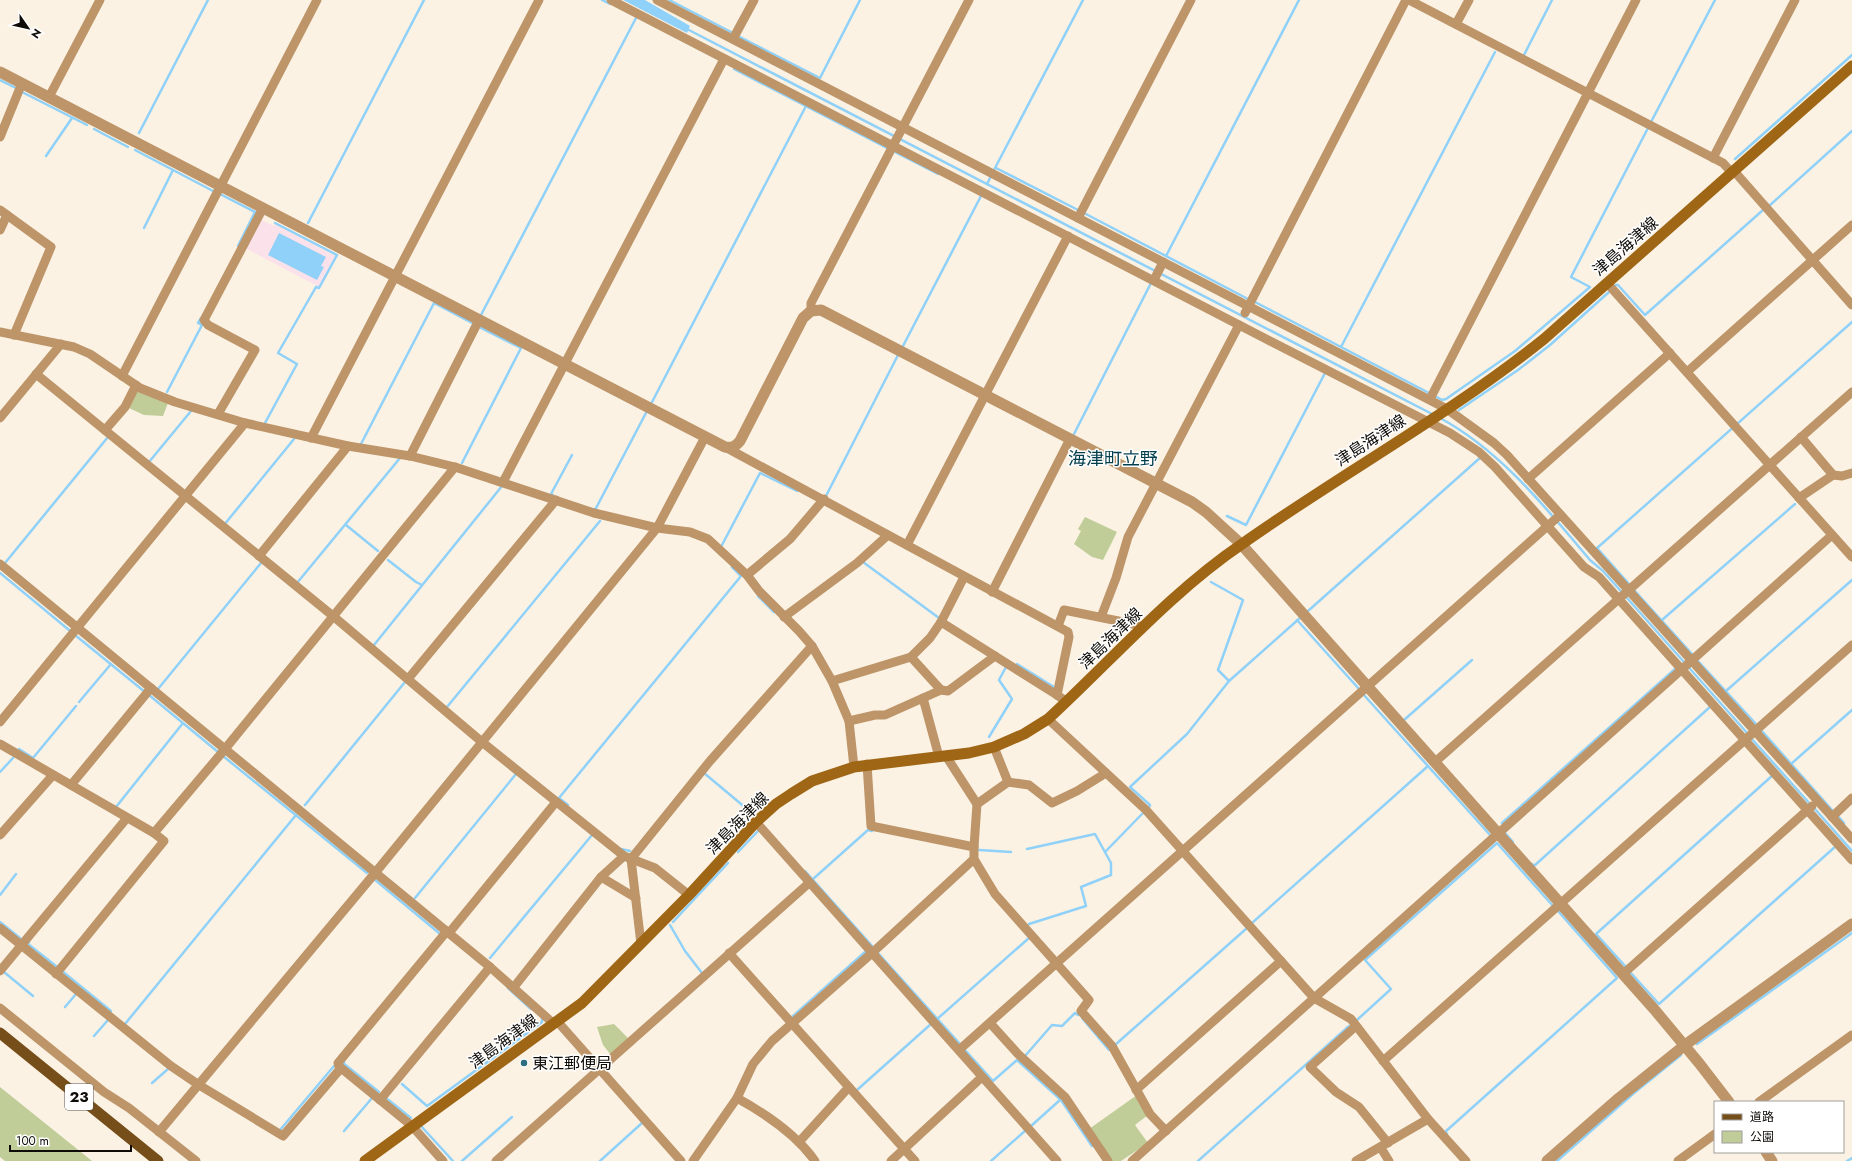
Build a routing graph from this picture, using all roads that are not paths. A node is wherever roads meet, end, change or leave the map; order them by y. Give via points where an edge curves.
1 (100, 0) edge
2 (317, 0) edge
3 (539, 0) edge
4 (611, 0) edge
5 (657, 0) edge
6 (754, 0) edge
7 (969, 0) edge
8 (1191, 0) edge
9 (1408, 0) edge
10 (1469, 0) edge
11 (1636, 0) edge
12 (1795, 0) edge
13 (1456, 24) junction
14 (733, 40) junction
15 (724, 59) junction
16 (1852, 66) edge
17 (0, 72) edge
18 (22, 83) junction
19 (1588, 93) junction
20 (49, 97) junction
21 (903, 130) junction
22 (0, 137) edge
23 (894, 145) junction
24 (1713, 158) junction
25 (1733, 172) junction
26 (220, 186) junction
27 (263, 208) junction
28 (4, 212) edge
29 (1078, 218) junction
30 (1852, 225) edge
31 (0, 230) edge
32 (1068, 236) junction
33 (1813, 260) junction
34 (1162, 265) junction
35 (396, 276) junction
36 (1155, 279) junction
37 (1607, 283) junction
38 (1852, 305) edge
39 (1247, 309) junction
40 (811, 311) junction
41 (479, 320) junction
42 (1239, 325) junction
43 (0, 332) edge
44 (14, 335) junction
45 (61, 344) junction
46 (1670, 353) junction
47 (565, 364) junction
48 (1687, 372) junction
49 (36, 374) junction
50 (122, 376) junction
51 (136, 385) junction
52 (1852, 392) edge
53 (985, 395) junction
54 (1430, 399) junction
55 (1447, 408) junction
56 (218, 414) junction
57 (0, 418) edge
58 (1430, 420) junction
59 (245, 423) junction
60 (105, 430) junction
61 (705, 437) junction
62 (1801, 437) junction
63 (311, 438) junction
64 (1070, 439) junction
65 (348, 446) junction
66 (725, 447) junction
67 (410, 456) junction
68 (1770, 465) junction
69 (455, 467) junction
70 (1852, 473) edge
71 (1833, 475) junction
72 (1528, 479) junction
73 (503, 482) junction
74 (1156, 484) junction
75 (186, 497) junction
76 (1799, 498) junction
77 (824, 499) junction
78 (556, 500) junction
79 (1559, 516) junction
80 (1548, 525) junction
81 (657, 528) junction
82 (888, 535) junction
83 (1832, 535) junction
84 (1241, 544) junction
85 (907, 545) junction
86 (259, 556) junction
87 (1852, 557) edge
88 (0, 564) edge
89 (747, 575) junction
90 (964, 577) junction
91 (992, 592) junction
92 (1623, 594) junction
93 (333, 616) junction
94 (784, 617) junction
95 (1101, 617) junction
96 (941, 622) junction
97 (1058, 626) junction
98 (77, 628) junction
99 (1142, 629) junction
100 (1852, 645) edge
101 (812, 646) junction
102 (995, 656) junction
103 (911, 657) junction
104 (1687, 665) junction
105 (408, 679) junction
106 (832, 681) junction
107 (1368, 686) junction
108 (941, 690) junction
109 (148, 692) junction
110 (1057, 695) junction
111 (924, 698) junction
112 (1067, 702) junction
113 (1048, 719) junction
114 (849, 721) junction
115 (0, 722) edge
116 (1750, 736) junction
117 (482, 742) junction
118 (0, 744) edge
119 (994, 747) junction
120 (225, 749) junction
121 (942, 757) junction
122 (1434, 762) junction
123 (867, 764) junction
124 (854, 767) junction
125 (1106, 773) junction
126 (53, 775) junction
127 (1008, 782) junction
128 (71, 785) junction
129 (1852, 798) edge
130 (556, 802) junction
131 (977, 804) junction
132 (1812, 806) junction
133 (1832, 817) junction
134 (127, 818) junction
135 (756, 822) junction
136 (154, 833) junction
137 (1498, 834) junction
138 (0, 835) edge
139 (1852, 840) edge
140 (974, 847) junction
141 (1183, 850) junction
142 (628, 857) junction
143 (974, 859) junction
144 (1852, 860) edge
145 (376, 873) junction
146 (601, 877) junction
147 (809, 883) junction
148 (689, 895) junction
149 (636, 898) junction
150 (1561, 904) junction
151 (1852, 924) edge
152 (0, 928) edge
153 (448, 932) junction
154 (641, 944) junction
155 (22, 946) junction
156 (729, 953) junction
157 (872, 953) junction
158 (1281, 961) junction
159 (1057, 962) junction
160 (490, 967) junction
161 (0, 971) edge
162 (56, 974) junction
163 (1623, 974) junction
164 (514, 987) junction
165 (1314, 998) junction
166 (0, 1008) edge
167 (555, 1023) junction
168 (990, 1023) junction
169 (793, 1024) junction
170 (1356, 1026) junction
171 (0, 1033) edge
172 (1852, 1035) edge
173 (1685, 1045) junction
174 (959, 1050) junction
175 (1383, 1061) junction
176 (599, 1069) junction
177 (340, 1070) junction
178 (982, 1077) junction
179 (200, 1086) junction
180 (849, 1088) junction
181 (1136, 1090) junction
182 (737, 1098) junction
183 (380, 1100) junction
184 (1728, 1101) edge
185 (1760, 1101) edge
186 (1428, 1119) junction
187 (412, 1126) junction
188 (1166, 1131) junction
189 (160, 1132) junction
190 (1714, 1135) edge
191 (799, 1142) junction
192 (1384, 1145) junction
193 (903, 1148) junction
194 (158, 1161) edge
195 (196, 1161) edge
196 (365, 1161) edge
197 (443, 1161) edge
198 (496, 1161) edge
199 (681, 1161) edge
200 (693, 1161) edge
201 (815, 1161) edge
202 (891, 1161) edge
203 (915, 1161) edge
204 (1057, 1161) edge
205 (1108, 1161) edge
206 (1132, 1161) edge
207 (1356, 1161) edge
208 (1389, 1161) edge
209 (1466, 1161) edge
210 (1547, 1161) edge
211 (1678, 1161) edge

1 - 20 street
2 - 26 street
3 - 35 street
4 - 15 street
5 - 14 street
6 - 14 street
7 - 21 street
8 - 29 street
9 - 13 street
9 - 39 street
10 - 13 street
11 - 19 street
12 - 24 street
13 - 19 street
14 - 21 street
15 - 23 street
15 - 47 street
16 - 25 main road, 津島海津線
17 - 18 street
18 - 20 street
18 - 22 street
19 - 24 street
19 - 54 street
20 - 26 street
21 - 23 street
21 - 29 street
23 - 32 street
23 - 40 street via 811,303
24 - 25 street via 1724,163
25 - 33 street
25 - 37 main road, 津島海津線
26 - 27 street
26 - 50 street
27 - 35 street
27 - 56 street via 204,320 208,325 255,350
28 - 31 street
28 - 44 street via 51,247
29 - 34 street
30 - 33 street
32 - 36 street
32 - 53 street
33 - 38 street
33 - 48 street
34 - 36 street
34 - 39 street
35 - 41 street
35 - 63 street
36 - 42 street
37 - 46 street
37 - 55 main road, 津島海津線 via 1522,357
39 - 54 street
40 - 53 street via 821,310
40 - 66 street via 803,318 740,441 736,446
41 - 47 street
41 - 67 street
42 - 58 street
42 - 74 street
43 - 44 street
44 - 45 street
45 - 49 street
45 - 50 street via 90,354
46 - 48 street
46 - 72 street
47 - 61 street
47 - 73 street
48 - 68 street
49 - 57 street
49 - 60 street
50 - 51 street
51 - 56 street via 175,402
51 - 60 street via 125,407
52 - 62 street
53 - 64 street
53 - 85 street
54 - 55 street
55 - 58 main road, 津島海津線
55 - 72 street via 1494,443
56 - 59 street
58 - 80 street via 1479,452
58 - 84 main road, 津島海津線
59 - 63 street
59 - 75 street
60 - 75 street
61 - 66 street
61 - 81 street
62 - 68 street
62 - 71 street
63 - 65 street
64 - 74 street
64 - 91 street
65 - 67 street
65 - 86 street
66 - 77 street
67 - 69 street
68 - 76 street
68 - 92 street
69 - 73 street
69 - 93 street
70 - 71 street
71 - 76 street
72 - 79 street
73 - 78 street
74 - 84 street via 1192,502
74 - 95 street via 1128,537
75 - 86 street
75 - 98 street
76 - 83 street
77 - 82 street
77 - 89 street via 790,539
78 - 81 street via 594,513
78 - 105 street
79 - 80 street
79 - 92 street
80 - 92 street via 1584,567
80 - 107 street
81 - 89 street via 690,532 708,539
81 - 117 street
82 - 85 street
82 - 94 street via 857,563
83 - 87 street
83 - 104 street
84 - 99 main road, 津島海津線 via 1207,570
84 - 107 street
85 - 90 street
86 - 93 street
88 - 98 street
89 - 94 street
90 - 91 street
90 - 96 street
91 - 97 street
92 - 104 street
92 - 104 street
92 - 122 street
93 - 105 street
93 - 120 street
94 - 101 street
95 - 97 street via 1064,610
95 - 99 street via 1138,625
96 - 102 street
96 - 103 street via 930,638
97 - 110 street via 1068,632 1069,637
98 - 109 street
98 - 115 street
99 - 112 main road, 津島海津線
100 - 116 street
101 - 106 street
101 - 142 street
102 - 108 street via 948,691
102 - 110 street
103 - 106 street
103 - 108 street
104 - 116 street
104 - 116 street
104 - 137 street
105 - 117 street
106 - 114 street
107 - 122 street
107 - 141 street
108 - 111 street
109 - 120 street
109 - 128 street
110 - 112 street
111 - 114 street via 885,715
111 - 121 street
112 - 113 main road, 津島海津線
113 - 119 main road, 津島海津線 via 1024,734
113 - 125 street
114 - 124 street
116 - 132 street
116 - 132 street
116 - 150 street
117 - 130 street
117 - 145 street
118 - 126 street
119 - 121 main road, 津島海津線
119 - 127 street
120 - 136 street
120 - 145 street
121 - 123 main road, 津島海津線
121 - 131 street
122 - 137 street
123 - 124 main road, 津島海津線
123 - 140 street via 871,826
124 - 135 main road, 津島海津線 via 812,781 776,804
125 - 127 street via 1052,803 1034,788
125 - 141 street via 1146,810
126 - 128 street
126 - 138 street
127 - 131 street
128 - 134 street
129 - 133 street
130 - 142 street
130 - 153 street
131 - 140 street
132 - 133 street
132 - 144 street
132 - 163 street
133 - 139 street
134 - 136 street
134 - 155 street
135 - 147 street
135 - 148 main road, 津島海津線
136 - 162 street via 164,841
137 - 150 street
137 - 165 street
140 - 143 street
141 - 158 street
141 - 159 street
142 - 146 street
142 - 148 street via 655,868
142 - 149 street
143 - 157 street
143 - 159 street via 995,894
145 - 153 street
145 - 179 street
146 - 149 street
146 - 164 street
147 - 156 street
147 - 157 street
148 - 154 main road, 津島海津線
149 - 154 street
150 - 163 street
150 - 175 street
151 - 173 street
152 - 155 street
153 - 160 street
153 - 177 street via 338,1063
154 - 167 main road, 津島海津線 via 582,1003
155 - 161 street
155 - 162 street
156 - 169 street
156 - 176 street
157 - 169 street
157 - 174 street
158 - 165 street
158 - 181 street
159 - 168 street
159 - 181 street via 1089,1000 1081,1011 1112,1046
160 - 164 street
160 - 183 street
162 - 179 street via 171,1066
163 - 173 street
164 - 167 street
165 - 170 street via 1350,1019
165 - 188 street
166 - 189 street via 104,1092
167 - 176 street
167 - 187 main road, 津島海津線
168 - 174 street
168 - 205 street via 1018,1054 1065,1097
169 - 180 street
169 - 182 street via 772,1041 753,1064
170 - 175 street
170 - 192 street via 1310,1067 1336,1092 1359,1108
171 - 194 main road, 23
172 - 185 street
173 - 184 street
173 - 210 street
174 - 178 street
175 - 186 street
176 - 198 street
176 - 199 street
177 - 179 street via 283,1136
177 - 183 street via 341,1068
178 - 193 street
178 - 204 street
179 - 189 street
180 - 191 street
180 - 193 street
181 - 188 street via 1150,1114
182 - 191 street via 757,1109
182 - 200 street
183 - 187 street
186 - 192 street
186 - 209 street
187 - 196 main road, 津島海津線
187 - 197 street
188 - 206 street
189 - 195 street
190 - 211 street
191 - 201 street
192 - 207 street
192 - 208 street
193 - 202 street
193 - 203 street

